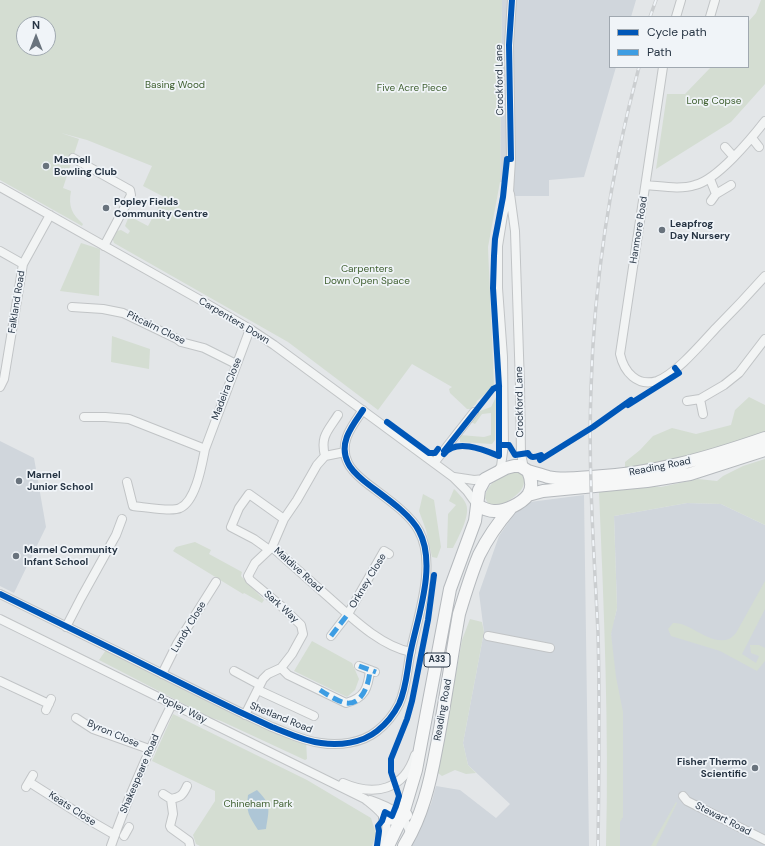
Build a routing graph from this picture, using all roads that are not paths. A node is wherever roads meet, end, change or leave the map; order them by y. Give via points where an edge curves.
1 (512, 0) edge
2 (681, 0) edge
3 (715, 0) edge
4 (676, 16) edge
5 (710, 16) edge
6 (663, 68) edge
7 (765, 121) edge
8 (752, 138) junction
9 (724, 147) dead end
10 (759, 147) dead end
11 (734, 156) junction
12 (73, 158) dead end
13 (710, 179) junction
14 (646, 185) junction
15 (731, 185) dead end
16 (0, 187) edge
17 (509, 192) junction
18 (716, 194) junction
19 (711, 201) dead end
20 (50, 215) junction
21 (104, 246) junction
22 (0, 251) edge
23 (22, 264) junction
24 (765, 276) edge
25 (71, 307) dead end
26 (250, 328) junction
27 (765, 339) edge
28 (236, 364) junction
29 (0, 387) edge
30 (700, 399) junction
31 (687, 401) dead end
32 (363, 410) junction
33 (474, 412) dead end
34 (703, 414) dead end
35 (340, 415) dead end
36 (84, 417) dead end
37 (765, 438) edge
38 (205, 449) junction
39 (765, 450) edge
40 (345, 452) junction
41 (326, 456) junction
42 (434, 463) junction
43 (526, 469) junction
44 (496, 473) junction
45 (454, 477) junction
46 (485, 479) junction
47 (127, 482) dead end
48 (528, 494) junction
49 (477, 505) junction
50 (510, 509) junction
51 (123, 517) dead end
52 (284, 519) junction
53 (270, 548) junction
54 (389, 554) dead end
55 (216, 581) dead end
56 (0, 594) edge
57 (348, 614) junction
58 (0, 619) edge
59 (66, 627) junction
60 (331, 636) dead end
61 (488, 636) dead end
62 (550, 648) dead end
63 (411, 652) junction
64 (359, 666) dead end
65 (278, 670) junction
66 (234, 671) dead end
67 (162, 674) junction
68 (0, 681) edge
69 (259, 687) junction
70 (447, 691) junction
71 (49, 704) dead end
72 (172, 704) junction
73 (245, 715) junction
74 (314, 716) dead end
75 (76, 718) dead end
76 (424, 732) junction
77 (149, 749) junction
78 (320, 776) junction
79 (29, 781) dead end
80 (187, 786) dead end
81 (163, 794) dead end
82 (683, 796) dead end
83 (171, 799) junction
84 (365, 799) junction
85 (402, 816) junction
86 (385, 818) junction
87 (116, 832) junction
88 (126, 832) dead end
89 (411, 835) junction
90 (765, 840) edge
91 (111, 846) edge
92 (190, 846) edge
93 (383, 846) edge
94 (388, 846) edge
95 (404, 846) edge

1 - 17 street, Crockford Lane via 508,45 511,155
2 - 4 street
3 - 5 street
6 - 14 street, Hanmore Road
7 - 8 street
8 - 10 street
8 - 11 street
9 - 11 street
11 - 13 street
12 - 21 street via 130,190 131,195
13 - 14 street via 694,186
13 - 18 street
14 - 24 street, Hanmore Road via 620,354 622,364 630,375 644,382 666,376 684,361
15 - 18 street
16 - 20 street, Carpenters Down
17 - 43 street, Crockford Lane via 515,232 523,386 521,454
17 - 44 street, Crockford Lane via 498,246 504,445 501,466
18 - 19 street
20 - 21 street, Carpenters Down
20 - 23 street, Falkland Road
21 - 26 street, Carpenters Down
22 - 23 street, Falkland Road
23 - 29 street, Falkland Road via 4,379
25 - 28 street, Pitcairn Close via 123,313 181,342 204,348
26 - 28 street, Madeira Close
26 - 32 street, Carpenters Down
27 - 30 street via 739,373
28 - 38 street, Madeira Close
30 - 31 street
30 - 34 street
32 - 40 street via 348,434
32 - 42 street, Carpenters Down
33 - 42 street
35 - 41 street via 324,437
36 - 38 street via 127,419
37 - 43 highway, Reading Road via 713,456 644,472 560,478 548,477
38 - 47 street, Madeira Close via 202,468 190,499 180,508 166,510 133,506
39 - 48 highway, Reading Road / A33 via 690,474 647,482
40 - 41 street
40 - 63 street, Shetland Road via 352,470 412,520 423,541 426,552 424,591
41 - 52 street, Maldive Road via 316,464
42 - 45 street, Carpenters Down
43 - 44 highway via 514,466
43 - 48 highway via 531,482
44 - 46 highway
45 - 46 street, Carpenters Down
45 - 49 street, Carpenters Down
46 - 49 highway, A33 via 479,490
48 - 50 highway, A33
49 - 50 highway via 495,512
49 - 76 highway, Reading Road / A33 via 469,540 450,589
50 - 70 highway, Reading Road / A33 via 479,555 471,576 460,614
51 - 59 street via 116,535
52 - 53 street, Maldive Road
52 - 53 street via 248,494 239,508 231,527
53 - 57 street, Maldive Road
53 - 65 street, Sark Way via 255,563 248,576 301,625 303,634 292,654
54 - 57 street, Orkney Close via 384,550
55 - 67 street, Lundy Close via 177,644
56 - 59 street, Shetland Road
57 - 60 street
57 - 63 street, Maldive Road via 376,636
58 - 72 street, Popley Way
59 - 67 street, Shetland Road
61 - 62 street
63 - 73 street, Shetland Road via 400,702 386,722 364,739 340,744 321,744 301,739
64 - 65 street via 373,671 364,694 355,701 346,703
65 - 69 street via 268,674
66 - 69 street
67 - 73 street, Shetland Road
68 - 71 street
69 - 73 street
69 - 74 street
70 - 85 highway, A33 via 442,698 426,774 414,808
70 - 89 highway, Reading Road / A33 via 430,780
72 - 77 street, Shakespeare Road
72 - 78 street, Popley Way
75 - 77 street, Byron Close via 93,729
76 - 78 street via 407,771 393,786 376,790 362,789
76 - 85 highway, Reading Road / A33
77 - 87 street, Shakespeare Road
78 - 84 street, Popley Way
79 - 87 street, Keats Close via 89,820
80 - 83 street via 182,796
81 - 83 street
82 - 90 street, Stewart Road via 687,801
83 - 92 street via 173,814 170,826 189,841
84 - 85 street, Popley Way via 390,808
84 - 86 street, Popley Way
85 - 86 highway via 396,819
85 - 89 street
85 - 94 highway, Reading Road / A33
86 - 93 street via 387,832
87 - 88 street, Keats Close
87 - 91 street, Shakespeare Road
89 - 95 highway, Reading Road / A33

